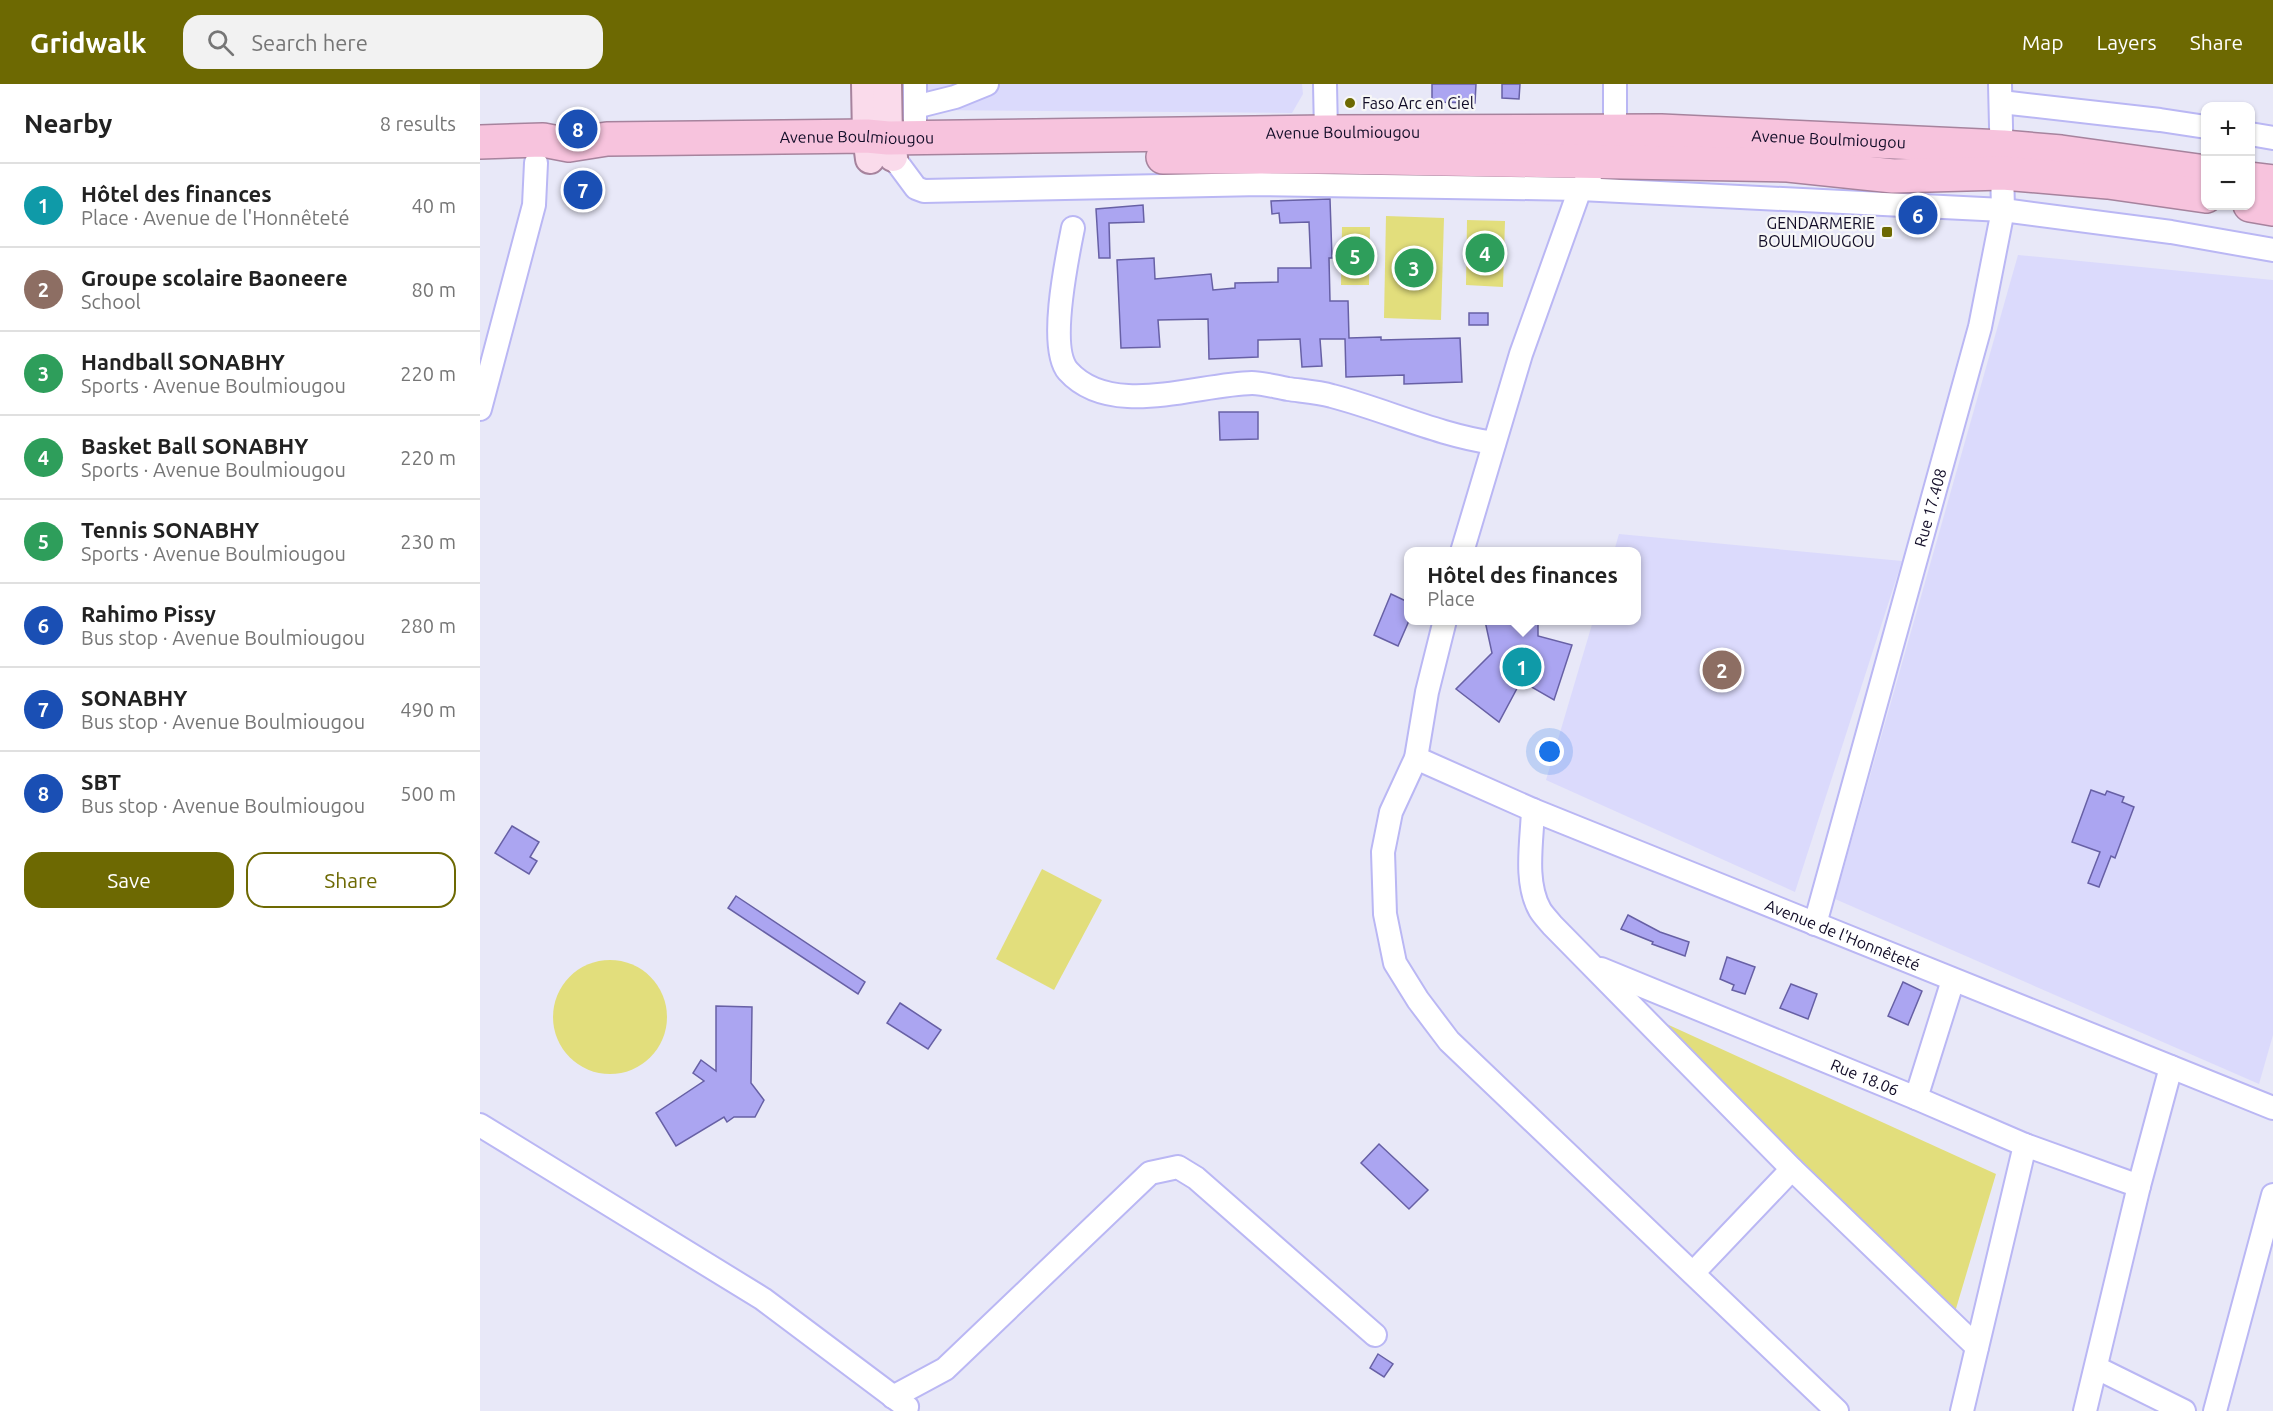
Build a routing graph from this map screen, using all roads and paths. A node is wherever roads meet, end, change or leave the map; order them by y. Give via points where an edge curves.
1 (866, 84) edge
2 (887, 84) edge
3 (915, 84) edge
4 (987, 84) edge
5 (1325, 84) edge
6 (1615, 84) edge
7 (2001, 93) edge
8 (2201, 126) edge
9 (1326, 132) junction
10 (2255, 135) edge
11 (2273, 138) edge
12 (891, 139) junction
13 (480, 142) edge
14 (1609, 146) junction
15 (2003, 160) junction
16 (536, 163) junction
17 (480, 164) edge
18 (2201, 171) edge
19 (2255, 179) edge
20 (2273, 182) edge
21 (1580, 189) junction
22 (2201, 195) edge
23 (2255, 206) edge
24 (2273, 209) edge
25 (2002, 210) junction
26 (1073, 228) dead end
27 (2273, 250) edge
28 (480, 409) edge
29 (1494, 443) junction
30 (1463, 547) edge
31 (1443, 625) edge
32 (1416, 758) junction
33 (1533, 810) junction
34 (1815, 924) junction
35 (1591, 965) junction
36 (1953, 980) junction
37 (2171, 1067) junction
38 (1916, 1098) junction
39 (2273, 1108) edge
40 (480, 1125) edge
41 (2025, 1145) junction
42 (1792, 1168) junction
43 (2139, 1186) junction
44 (2273, 1195) edge
45 (2268, 1240) edge
46 (1693, 1273) junction
47 (1375, 1335) dead end
48 (1977, 1347) junction
49 (2097, 1368) junction
50 (900, 1404) edge
51 (1837, 1411) edge
52 (1962, 1411) edge
53 (2085, 1411) edge
54 (2184, 1411) edge
55 (2215, 1411) edge

1 - 12 main road
2 - 12 main road
3 - 12 street
4 - 12 street via 955,97
5 - 9 street
6 - 14 street
7 - 8 street
7 - 15 street, Rue 17.408
9 - 12 highway, Avenue Boulmiougou
9 - 14 highway, Avenue Boulmiougou
10 - 11 street
12 - 13 highway, Avenue Boulmiougou via 607,139 569,145 543,140
12 - 14 highway, Avenue Boulmiougou via 1334,157
12 - 16 highway, Avenue Boulmiougou via 694,159
12 - 21 street via 916,188 924,191 1261,184
14 - 15 highway, Avenue Boulmiougou via 1893,176
14 - 21 street
15 - 18 highway, Avenue Boulmiougou via 2061,152
15 - 22 highway, Avenue Boulmiougou
15 - 25 street, Rue 17.408
16 - 17 highway, Avenue Boulmiougou
16 - 28 street via 534,205
19 - 20 highway
21 - 25 street
21 - 29 street
23 - 24 highway
25 - 27 street
25 - 34 street, Rue 17.408 via 1980,327
26 - 29 street via 1058,336 1066,369 1101,392 1132,396 1252,383 1332,396
29 - 30 street
31 - 32 street
32 - 33 street, Avenue de l'Honnêteté
32 - 46 street via 1391,812 1383,852 1385,914 1395,963 1449,1041
33 - 34 street, Avenue de l'Honnêteté
33 - 35 street via 1531,866 1533,891 1540,910
34 - 36 street, Avenue de l'Honnêteté
35 - 38 street, Rue 18.06
35 - 42 street
36 - 37 street, Avenue de l'Honnêteté
36 - 38 street
37 - 39 street, Avenue de l'Honnêteté
37 - 43 street
38 - 41 street, Rue 18.06
40 - 50 street via 763,1299
41 - 43 street, Rue 18.06
41 - 48 street
42 - 46 street
42 - 48 street
43 - 49 street
44 - 45 street
45 - 55 street
46 - 51 street
47 - 50 street via 1196,1178 1178,1167 1150,1173 945,1369
48 - 52 street
49 - 53 street
49 - 54 street

